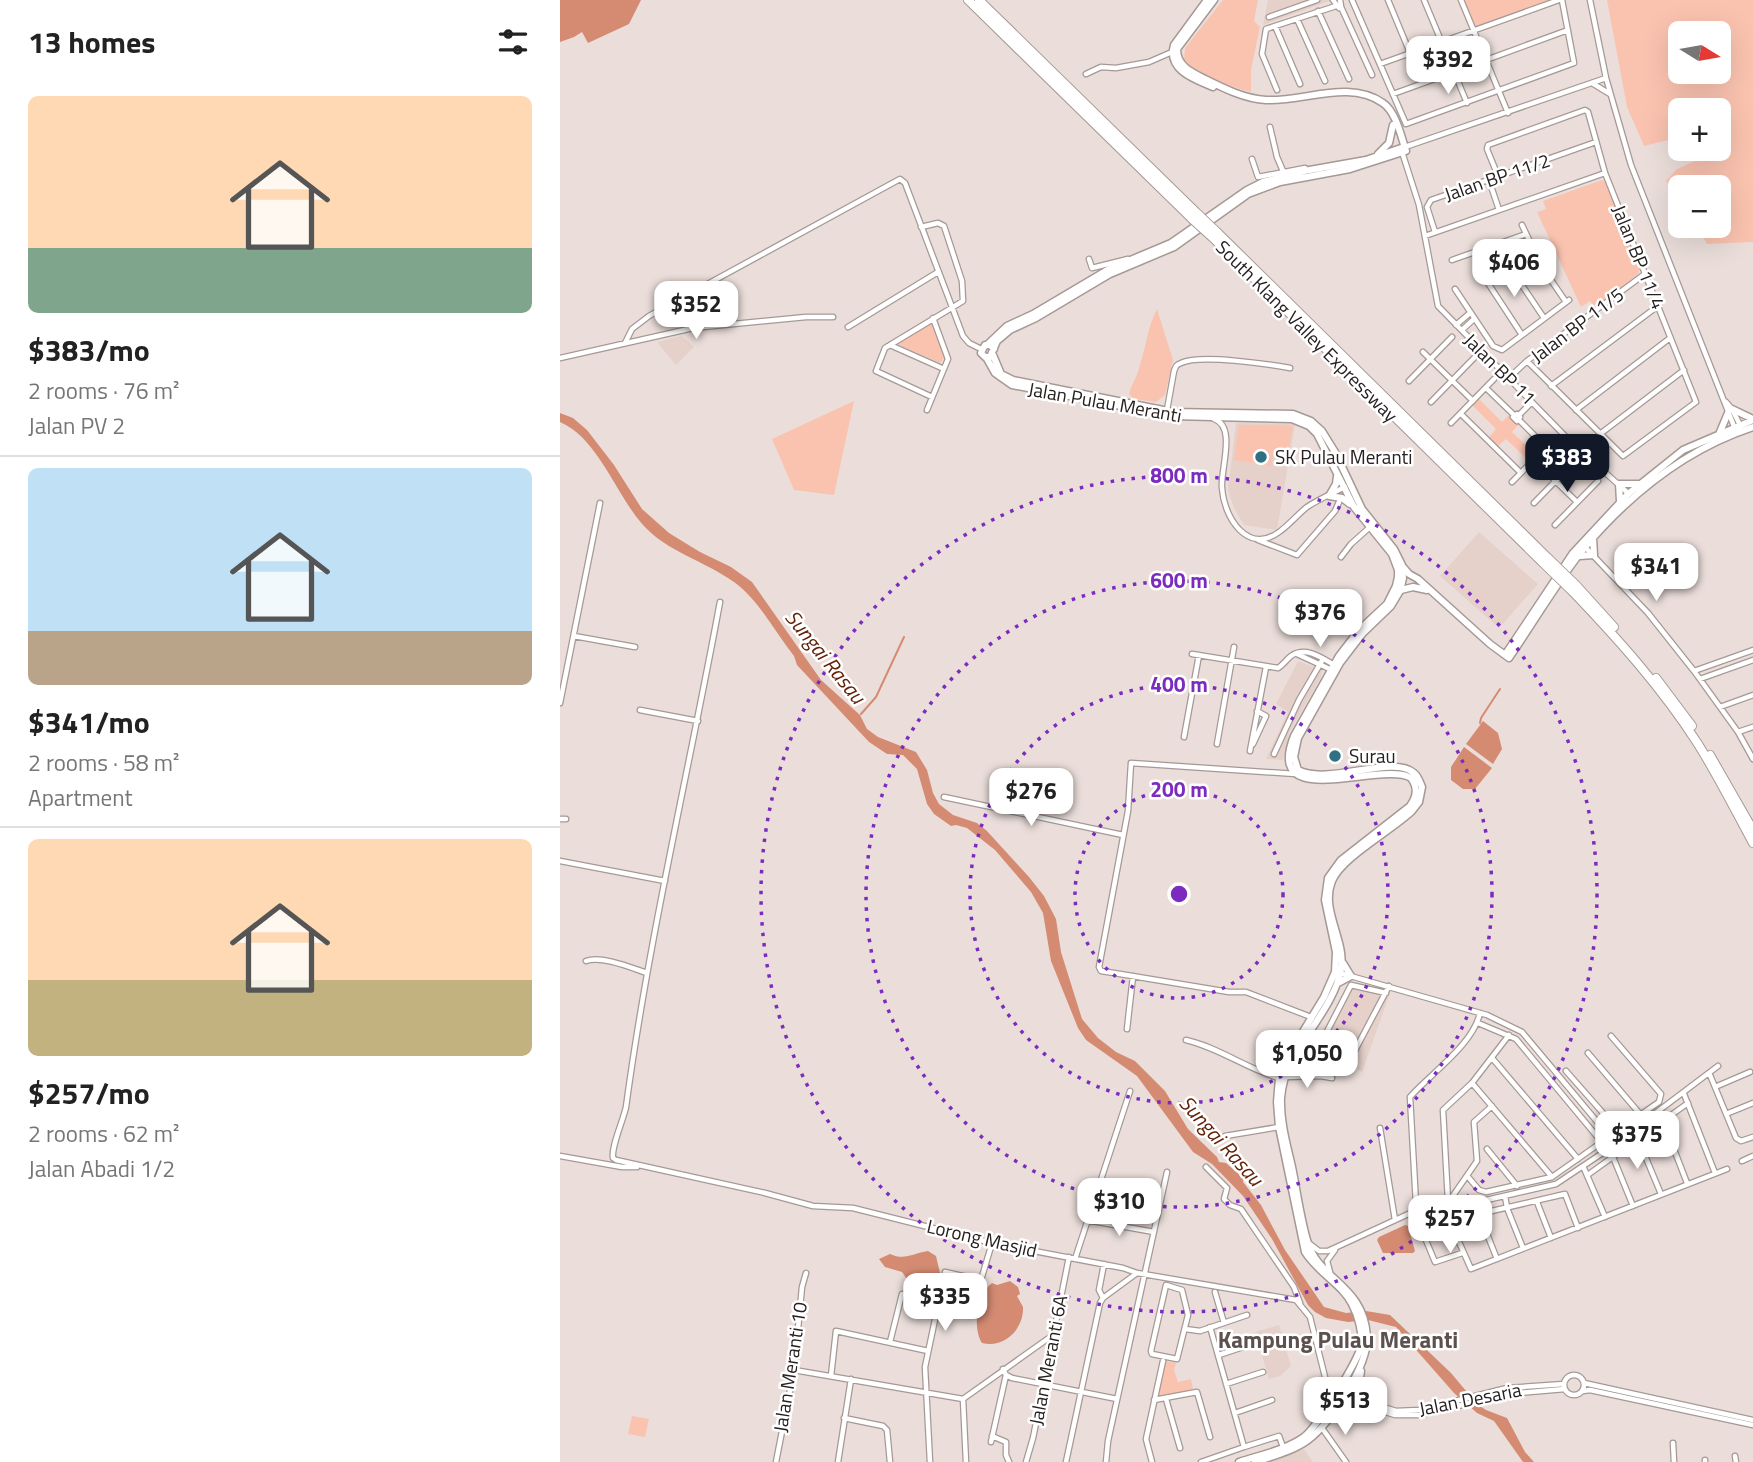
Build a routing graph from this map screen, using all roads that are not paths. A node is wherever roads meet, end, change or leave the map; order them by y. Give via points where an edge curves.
1 (968, 0) edge
2 (979, 0) edge
3 (1200, 0) edge
4 (1207, 0) edge
5 (1214, 0) edge
6 (1317, 0) edge
7 (1333, 0) edge
8 (1340, 0) edge
9 (1352, 0) edge
10 (1388, 0) edge
11 (1424, 0) edge
12 (1461, 0) edge
13 (1560, 0) edge
14 (1590, 0) edge
15 (1339, 7) junction
16 (1318, 11) junction
17 (1195, 16) junction
18 (1269, 17) dead end
19 (1297, 19) junction
20 (1275, 26) junction
21 (1474, 30) junction
22 (1568, 30) junction
23 (1441, 42) junction
24 (1172, 52) junction
25 (1410, 53) junction
26 (1486, 60) junction
27 (1380, 64) junction
28 (1604, 66) junction
29 (1454, 72) junction
30 (1086, 74) dead end
31 (1372, 75) dead end
32 (1606, 78) junction
33 (1349, 79) dead end
34 (1325, 81) dead end
35 (1593, 83) junction
36 (1300, 84) dead end
37 (1277, 90) dead end
38 (1498, 92) junction
39 (1393, 94) junction
40 (1611, 95) junction
41 (1467, 103) junction
42 (1508, 113) junction
43 (1393, 125) junction
44 (1270, 127) dead end
45 (1596, 142) junction
46 (1404, 149) junction
47 (1252, 159) dead end
48 (1371, 159) junction
49 (1319, 169) junction
50 (1283, 171) junction
51 (1605, 173) junction
52 (1498, 176) junction
53 (1489, 180) junction
54 (1499, 210) junction
55 (1195, 217) junction
56 (1522, 225) dead end
57 (921, 227) junction
58 (1435, 232) junction
59 (1526, 234) junction
60 (1425, 236) junction
61 (1089, 259) dead end
62 (1132, 259) junction
63 (1451, 260) dead end
64 (1511, 269) dead end
65 (938, 272) junction
66 (1646, 273) junction
67 (1484, 277) dead end
68 (1455, 289) dead end
69 (951, 306) junction
70 (1658, 306) junction
71 (1470, 313) junction
72 (833, 317) dead end
73 (933, 318) junction
74 (1544, 318) junction
75 (1474, 319) junction
76 (1456, 325) junction
77 (848, 327) dead end
78 (1461, 330) junction
79 (1522, 335) junction
80 (1452, 338) dead end
81 (1670, 338) junction
82 (625, 343) junction
83 (890, 345) junction
84 (988, 351) junction
85 (1423, 352) dead end
86 (560, 358) edge
87 (1474, 358) dead end
88 (1430, 359) junction
89 (1527, 361) junction
90 (1290, 368) dead end
91 (944, 369) junction
92 (1684, 370) junction
93 (1509, 378) junction
94 (1494, 379) dead end
95 (1452, 380) junction
96 (1409, 381) dead end
97 (1551, 386) junction
98 (1486, 388) junction
99 (932, 397) junction
100 (1473, 401) junction
101 (1430, 402) dead end
102 (1532, 402) junction
103 (927, 410) dead end
104 (1167, 410) junction
105 (1576, 410) junction
106 (1730, 411) junction
107 (1461, 414) junction
108 (1517, 417) junction
109 (1208, 418) junction
110 (1753, 420) edge
111 (1451, 423) dead end
112 (1753, 427) edge
113 (1739, 429) junction
114 (1600, 434) junction
115 (1719, 434) junction
116 (1555, 438) dead end
117 (1546, 447) junction
118 (1577, 459) dead end
119 (1534, 460) junction
120 (1337, 472) junction
121 (1521, 473) junction
122 (1555, 481) junction
123 (1598, 481) dead end
124 (1512, 482) dead end
125 (1619, 484) junction
126 (1640, 484) junction
127 (1347, 487) junction
128 (1631, 496) junction
129 (1327, 497) junction
130 (1339, 502) junction
131 (1577, 502) junction
132 (600, 503) dead end
133 (1534, 503) dead end
134 (1620, 503) junction
135 (1352, 506) junction
136 (1555, 525) dead end
137 (1370, 527) junction
138 (1593, 538) junction
139 (1258, 540) junction
140 (1583, 545) junction
141 (1594, 555) junction
142 (1578, 556) junction
143 (1341, 557) dead end
144 (1402, 565) junction
145 (1574, 588) junction
146 (1400, 591) junction
147 (1429, 591) junction
148 (720, 602) dead end
149 (574, 636) junction
150 (1517, 637) junction
151 (1490, 644) junction
152 (635, 647) dead end
153 (1234, 647) dead end
154 (1753, 650) edge
155 (1192, 654) dead end
156 (1199, 655) junction
157 (1507, 656) junction
158 (1753, 660) edge
159 (1232, 661) junction
160 (1329, 665) junction
161 (1266, 667) junction
162 (1694, 671) junction
163 (1700, 679) junction
164 (1753, 695) edge
165 (560, 703) edge
166 (1720, 707) junction
167 (640, 710) dead end
168 (1257, 711) junction
169 (698, 721) junction
170 (1753, 727) edge
171 (1738, 732) junction
172 (1184, 737) dead end
173 (1217, 744) dead end
174 (1274, 754) dead end
175 (1753, 759) edge
176 (1297, 774) junction
177 (944, 797) dead end
178 (1753, 830) edge
179 (1123, 835) junction
180 (1753, 843) edge
181 (560, 861) edge
182 (664, 881) junction
183 (1342, 959) junction
184 (586, 961) dead end
185 (647, 973) junction
186 (1338, 973) junction
187 (1133, 976) junction
188 (1351, 976) junction
189 (1389, 986) junction
190 (1335, 988) junction
191 (1386, 993) junction
192 (1480, 1013) junction
193 (1311, 1017) junction
194 (1478, 1023) junction
195 (1127, 1029) dead end
196 (1509, 1035) junction
197 (1611, 1036) dead end
198 (1186, 1040) dead end
199 (1588, 1053) dead end
200 (1492, 1058) junction
201 (1718, 1066) dead end
202 (1566, 1071) dead end
203 (1750, 1072) dead end
204 (1710, 1075) junction
205 (1282, 1076) junction
206 (1332, 1078) dead end
207 (1472, 1083) junction
208 (1715, 1087) junction
209 (1130, 1091) dead end
210 (1686, 1098) junction
211 (1753, 1103) edge
212 (1492, 1106) junction
213 (1640, 1114) junction
214 (1726, 1114) junction
215 (1646, 1121) junction
216 (1663, 1121) junction
217 (1279, 1127) junction
218 (1380, 1128) dead end
219 (1226, 1136) dead end
220 (1753, 1137) edge
221 (1638, 1139) junction
222 (1615, 1143) junction
223 (1487, 1149) dead end
224 (560, 1156) edge
225 (1753, 1156) edge
226 (1613, 1157) junction
227 (1578, 1159) junction
228 (1742, 1161) dead end
229 (641, 1166) junction
230 (1583, 1166) junction
231 (1206, 1167) dead end
232 (1727, 1168) dead end
233 (1167, 1171) dead end
234 (1715, 1173) junction
235 (1589, 1174) junction
236 (1552, 1177) junction
237 (1469, 1178) dead end
238 (1688, 1183) junction
239 (1517, 1186) junction
240 (1661, 1194) junction
241 (1505, 1196) junction
242 (1537, 1202) junction
243 (1448, 1203) junction
244 (1633, 1206) junction
245 (1416, 1207) junction
246 (1507, 1208) junction
247 (1479, 1214) junction
248 (1605, 1217) junction
249 (1087, 1220) junction
250 (1395, 1220) junction
251 (1578, 1228) junction
252 (1154, 1232) junction
253 (1551, 1238) junction
254 (1307, 1241) junction
255 (992, 1243) junction
256 (1523, 1248) junction
257 (1335, 1249) junction
258 (1462, 1253) junction
259 (1072, 1258) junction
260 (1497, 1259) junction
261 (1104, 1264) junction
262 (806, 1273) dead end
263 (1141, 1274) junction
264 (1332, 1276) junction
265 (981, 1280) junction
266 (1215, 1292) dead end
267 (902, 1294) dead end
268 (1101, 1296) junction
269 (1300, 1303) junction
270 (1356, 1305) junction
271 (969, 1309) dead end
272 (1247, 1315) dead end
273 (1224, 1323) junction
274 (1210, 1327) junction
275 (1185, 1329) junction
276 (1363, 1329) junction
277 (1053, 1335) junction
278 (890, 1342) junction
279 (1255, 1343) dead end
280 (928, 1351) junction
281 (1219, 1355) junction
282 (1163, 1359) junction
283 (1362, 1365) junction
284 (794, 1370) junction
285 (1005, 1372) junction
286 (1263, 1372) dead end
287 (831, 1376) junction
288 (851, 1380) junction
289 (1584, 1383) junction
290 (1044, 1384) junction
291 (1226, 1384) junction
292 (1339, 1386) junction
293 (1564, 1387) junction
294 (1346, 1390) junction
295 (1081, 1391) junction
296 (1583, 1391) junction
297 (926, 1393) junction
298 (1333, 1396) junction
299 (963, 1399) junction
300 (1117, 1399) junction
301 (1166, 1399) junction
302 (1154, 1400) junction
303 (1272, 1400) dead end
304 (1340, 1400) junction
305 (1364, 1401) junction
306 (1235, 1413) junction
307 (844, 1418) junction
308 (1753, 1423) edge
309 (1324, 1426) junction
310 (1210, 1437) dead end
311 (1673, 1443) dead end
312 (1244, 1447) junction
313 (1283, 1447) junction
314 (1180, 1448) dead end
315 (1008, 1461) edge
316 (776, 1462) edge
317 (838, 1462) edge
318 (890, 1462) edge
319 (930, 1462) edge
320 (966, 1462) edge
321 (1026, 1462) edge
322 (1066, 1462) edge
323 (1105, 1462) edge
324 (1152, 1462) edge
325 (1202, 1462) edge
326 (1239, 1462) edge
327 (1255, 1462) edge
328 (1346, 1462) edge
329 (1674, 1462) edge

1 - 55 highway, South Klang Valley Expressway
2 - 55 highway, South Klang Valley Expressway
3 - 17 main road
4 - 17 main road
5 - 46 main road via 1177,49 1186,68 1258,99 1360,92 1385,104
6 - 18 street
7 - 15 street
8 - 15 street
9 - 27 street
10 - 25 street
11 - 23 street
12 - 21 street
13 - 21 street
13 - 22 street
14 - 28 street
15 - 16 street
15 - 31 street
16 - 19 street
16 - 33 street
17 - 24 main road
19 - 20 street
19 - 34 street
20 - 36 street
20 - 37 street via 1266,29 1262,54
21 - 23 street
21 - 26 street
22 - 26 street
22 - 38 street via 1575,62
23 - 25 street
23 - 29 street
24 - 30 street via 1149,62 1101,67
24 - 43 main road via 1186,74 1244,99 1270,104 1359,96 1383,107
25 - 27 street
26 - 38 street
27 - 39 street
28 - 32 street
28 - 35 street
29 - 39 street
29 - 41 street
32 - 35 street
32 - 40 street
35 - 40 street
35 - 42 street
38 - 41 street
38 - 42 street
39 - 41 street via 1406,124
40 - 106 street via 1631,165
42 - 46 street
43 - 46 main road
43 - 48 main road via 1387,146
44 - 50 street
45 - 51 street, Jalan BP 11/4
45 - 52 street, Jalan BP 11/2
45 - 52 street, Jalan BP 11/4 via 1587,111 1488,145
46 - 48 main road
46 - 60 street, Jalan BP 11
46 - 84 main road via 1362,166 1305,175 1255,191 1174,247 1110,274 1010,330
47 - 50 street via 1258,177
48 - 49 main road
49 - 50 street
49 - 62 main road via 1263,182 1183,236
51 - 54 street
51 - 66 street, Jalan BP 11/4
52 - 53 street, Jalan BP 11/2
53 - 54 street
53 - 58 street, Jalan BP 11/2 via 1431,200 1427,206
54 - 58 street
55 - 145 highway, South Klang Valley Expressway, bridge
56 - 59 street
57 - 65 street
57 - 69 street via 944,226 963,286 963,301
57 - 82 street via 905,183 898,179 649,316 632,329
58 - 60 street
59 - 63 street
59 - 74 street via 1542,267 1567,301
60 - 76 street, Jalan BP 11 via 1436,300
61 - 62 street via 1092,268
62 - 84 main road via 1007,326
64 - 74 street
65 - 69 street
65 - 77 street
66 - 70 street, Jalan BP 11/4
66 - 89 street, Jalan BP 11/5
67 - 79 street
68 - 71 street
69 - 73 street
69 - 84 street via 966,340
70 - 81 street, Jalan BP 11/4
70 - 97 street
71 - 75 street
71 - 76 street
72 - 82 street via 693,328
73 - 83 street
73 - 91 street via 948,356
74 - 79 street
75 - 78 street
75 - 79 street via 1493,346 1502,350
76 - 78 street, Jalan BP 11
78 - 93 street, Jalan BP 11
80 - 88 street
81 - 92 street, Jalan BP 11/4
81 - 105 street
82 - 86 street
83 - 91 street
83 - 99 street via 876,371
84 - 104 main road, Jalan Pulau Meranti via 1001,374 1013,380
84 - 109 main road, Jalan Pulau Meranti via 995,373 1012,385 1173,416
85 - 88 street
87 - 95 street
88 - 95 street
88 - 96 street
89 - 93 street, Jalan BP 11/5
89 - 97 street
90 - 104 street via 1228,359 1183,362 1174,371
91 - 99 street
92 - 114 street
92 - 114 street, Jalan BP 11/4 via 1696,402 1623,456
93 - 102 street, Jalan BP 11
94 - 98 street
95 - 100 street
95 - 101 street
97 - 105 street
98 - 100 street
98 - 108 street
99 - 103 street
100 - 107 street
102 - 108 street
102 - 125 street, Jalan BP 11
104 - 127 main road, Jalan Pulau Meranti via 1302,416 1328,440
105 - 114 street
106 - 110 main road
106 - 113 street
106 - 115 main road
107 - 111 street
107 - 121 street
108 - 117 street
109 - 120 main road, Jalan Pulau Meranti via 1300,421 1317,434
109 - 139 street via 1219,420 1224,429 1222,489 1228,513 1242,534
110 - 113 main road
112 - 113 main road
113 - 115 main road
113 - 128 main road via 1686,457
115 - 126 main road via 1683,450
116 - 117 street
117 - 119 street
118 - 122 street
119 - 121 street
119 - 122 street
120 - 127 main road, Jalan Pulau Meranti
120 - 129 main road via 1336,484
121 - 124 street
122 - 131 street
122 - 133 street
123 - 131 street
125 - 126 main road
125 - 128 street, Jalan BP 11
125 - 134 main road
126 - 128 main road
127 - 129 street
127 - 135 main road, Jalan Pulau Meranti
127 - 144 main road, Jalan Pulau Meranti
128 - 134 main road
128 - 138 main road
129 - 130 street
129 - 135 main road via 1342,498
129 - 139 street via 1277,534
130 - 135 street
130 - 139 street via 1297,555
131 - 136 street
132 - 149 street
134 - 140 main road
135 - 137 main road, Jalan Pulau Meranti
137 - 143 street
137 - 160 main road, Jalan Pulau Meranti via 1395,562 1396,586 1387,604
138 - 140 main road
138 - 141 main road
140 - 141 street
140 - 142 main road
140 - 150 main road
141 - 142 main road
141 - 162 street
142 - 157 main road
144 - 146 main road
144 - 147 main road, Jalan Pulau Meranti
145 - 178 highway, South Klang Valley Expressway via 1627,642 1672,698 1702,740
145 - 180 highway, South Klang Valley Expressway via 1698,744
146 - 147 main road via 1413,587
146 - 160 main road via 1391,606
147 - 151 main road, Jalan Pulau Meranti
148 - 169 street
149 - 152 street
149 - 165 street
150 - 151 main road via 1503,646
150 - 157 main road
151 - 157 main road, Jalan Pulau Meranti
153 - 159 street
154 - 162 street
155 - 156 street
156 - 159 street
156 - 172 street
158 - 163 street
159 - 161 street
159 - 173 street
160 - 161 street via 1297,653 1278,668
160 - 174 street via 1299,700
160 - 176 main road via 1290,746 1289,760
160 - 183 main road via 1298,738 1294,757 1298,770 1329,775 1401,767 1415,773 1422,787 1412,811 1346,863 1333,880 1329,900
161 - 168 street
162 - 163 street
163 - 166 street
164 - 166 street
166 - 171 street
167 - 169 street
168 - 168 street via 1255,724 1250,751 1266,716
169 - 182 street
170 - 171 street
171 - 175 street
176 - 179 street via 1131,763
176 - 186 main road via 1317,780 1394,772 1411,778 1416,789 1410,806 1341,860 1328,878 1325,900
177 - 179 street
179 - 187 street via 1099,967
181 - 182 street
182 - 185 street
183 - 186 main road
183 - 188 main road
184 - 185 street via 602,960
185 - 229 street via 626,1107 612,1154 616,1160
186 - 188 street
186 - 190 main road
186 - 193 main road
187 - 193 street via 1240,991
187 - 195 street
188 - 189 street
188 - 190 main road
189 - 191 street
189 - 192 street
190 - 205 main road
191 - 191 street via 1352,985 1318,1046 1348,1062
192 - 194 street
192 - 222 street via 1526,1035
193 - 205 main road
194 - 196 street
194 - 245 street via 1450,1059 1409,1097
196 - 200 street
196 - 227 street via 1600,1137 1599,1144
197 - 213 street via 1661,1094 1659,1102
198 - 205 street
199 - 213 street
200 - 207 street
200 - 227 street
201 - 204 street
202 - 213 street via 1613,1127 1620,1129
203 - 208 street
204 - 208 street
204 - 210 street
205 - 206 street
205 - 217 main road via 1276,1102
205 - 254 main road via 1284,1127
207 - 212 street
207 - 243 street via 1443,1110
208 - 214 street
209 - 249 street, Jalan Meranti 6A
210 - 215 street
210 - 216 street
210 - 234 street
211 - 214 street
212 - 236 street
212 - 243 street via 1474,1122 1477,1161
213 - 215 street
214 - 220 street via 1737,1140
215 - 222 street
216 - 221 street
216 - 238 street
217 - 219 street
217 - 270 main road via 1305,1252
218 - 250 street
221 - 226 street
221 - 240 street
222 - 230 street
223 - 239 street
224 - 229 street
225 - 228 street
226 - 235 street
226 - 244 street
227 - 236 street
229 - 255 street, Lorong Masjid via 813,1206 884,1214
230 - 235 street
230 - 241 street via 1556,1184
231 - 269 street via 1227,1188 1224,1199 1241,1209
232 - 234 street
233 - 252 street
234 - 238 street
235 - 248 street
236 - 239 street
237 - 239 street via 1482,1192
238 - 240 street
240 - 244 street
241 - 245 street via 1452,1208
241 - 246 street
242 - 246 street
242 - 251 street via 1565,1194
242 - 253 street
243 - 245 street
244 - 248 street
245 - 250 street
245 - 258 street via 1434,1261
246 - 247 street
246 - 256 street
247 - 258 street via 1452,1221
247 - 260 street
248 - 251 street
249 - 252 street
249 - 259 street, Jalan Meranti 6A
250 - 257 street
251 - 253 street
252 - 263 street
253 - 256 street
254 - 257 street via 1318,1251
254 - 264 main road via 1319,1264
255 - 259 street, Lorong Masjid
255 - 265 street
256 - 260 street
257 - 264 street via 1327,1261
258 - 260 street via 1471,1269
259 - 261 street, Lorong Masjid
259 - 277 street, Jalan Meranti 6A
261 - 263 street, Lorong Masjid
261 - 268 street
262 - 284 street, Jalan Meranti 10
263 - 268 street
263 - 269 street, Lorong Masjid
263 - 300 street
264 - 270 main road via 1351,1293
265 - 271 street
265 - 280 street via 946,1272
266 - 273 street
267 - 278 street
268 - 295 street
269 - 298 street via 1310,1317
270 - 276 main road
272 - 273 street
273 - 274 street
274 - 275 street
274 - 281 street
275 - 282 street via 1179,1358
275 - 282 street via 1188,1315 1182,1290 1164,1287 1151,1352
276 - 283 main road via 1366,1348
276 - 292 main road via 1361,1347
277 - 285 street
277 - 290 street, Jalan Meranti 6A
278 - 280 street
278 - 287 street via 836,1331
279 - 281 street
280 - 297 street
281 - 291 street
282 - 302 street
283 - 294 main road
283 - 305 main road via 1359,1385
284 - 287 street
284 - 316 street, Jalan Meranti 10
285 - 290 street via 1012,1378
285 - 299 street
285 - 315 street via 992,1439 1006,1442
286 - 291 street
287 - 288 street
288 - 297 street
288 - 307 street
289 - 293 street, Jalan Desaria via 1573,1375
289 - 296 street
289 - 308 street, Jalan Desaria
290 - 295 street
290 - 321 street, Jalan Meranti 6A
291 - 306 street
292 - 294 street, Jalan Desaria
292 - 298 main road
293 - 296 street, Jalan Desaria via 1572,1396
293 - 305 street, Jalan Desaria via 1419,1410 1396,1411
294 - 304 main road
294 - 305 street, Jalan Desaria
295 - 300 street
295 - 322 street
296 - 308 street, Jalan Desaria
297 - 299 street
297 - 319 street
298 - 304 street
298 - 313 main road via 1313,1429
299 - 320 street
300 - 323 street
301 - 302 street
301 - 310 street via 1196,1392
301 - 314 street
302 - 324 street via 1146,1439
303 - 306 street
304 - 309 main road
305 - 309 main road via 1345,1404
306 - 312 street
307 - 317 street
307 - 318 street via 883,1426
309 - 327 main road via 1297,1447
309 - 328 street
311 - 329 street
312 - 313 street via 1279,1436
312 - 325 street
313 - 326 main road

